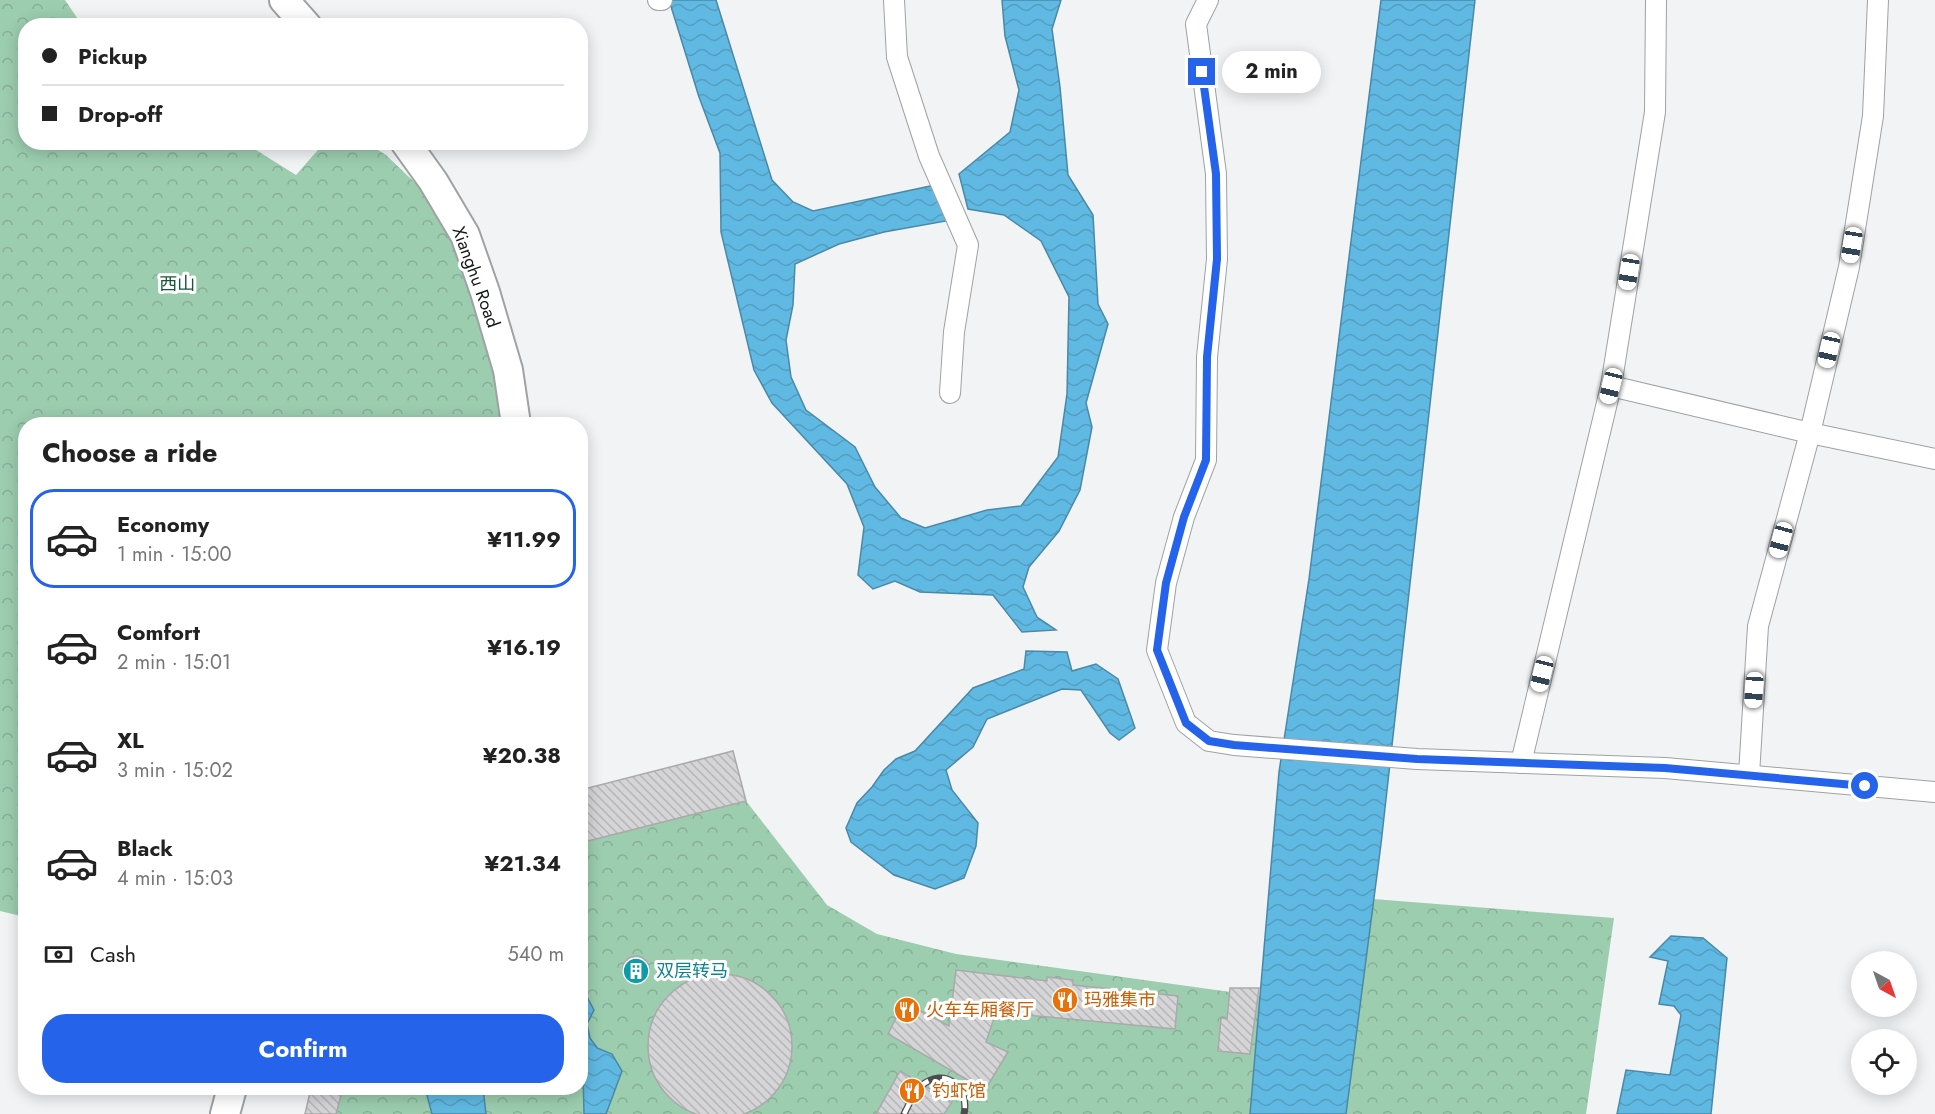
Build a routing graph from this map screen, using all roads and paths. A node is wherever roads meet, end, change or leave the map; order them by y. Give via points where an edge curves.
1 (284, 0) edge
2 (894, 0) edge
3 (1208, 0) edge
4 (1656, 0) edge
5 (1878, 0) edge
6 (299, 18) edge
7 (411, 150) edge
8 (1611, 386) junction
9 (950, 393) dead end
10 (515, 417) edge
11 (1810, 433) junction
12 (1935, 459) edge
13 (1521, 763) junction
14 (1749, 775) junction
15 (1935, 792) edge
16 (230, 1095) edge
17 (225, 1114) edge

1 - 6 main road
2 - 9 street via 897,57 929,156 968,245 954,332
3 - 13 street via 1196,24 1216,174 1217,259 1207,357 1206,460 1184,517 1166,583 1157,650 1186,723 1209,741 1407,759
4 - 8 street via 1655,112
5 - 11 street via 1873,116 1849,267
7 - 10 main road, Xianghu Road via 465,235 508,370
8 - 11 street
8 - 13 street
11 - 12 street
11 - 14 street via 1758,626
13 - 14 street
14 - 15 street
16 - 17 main road

